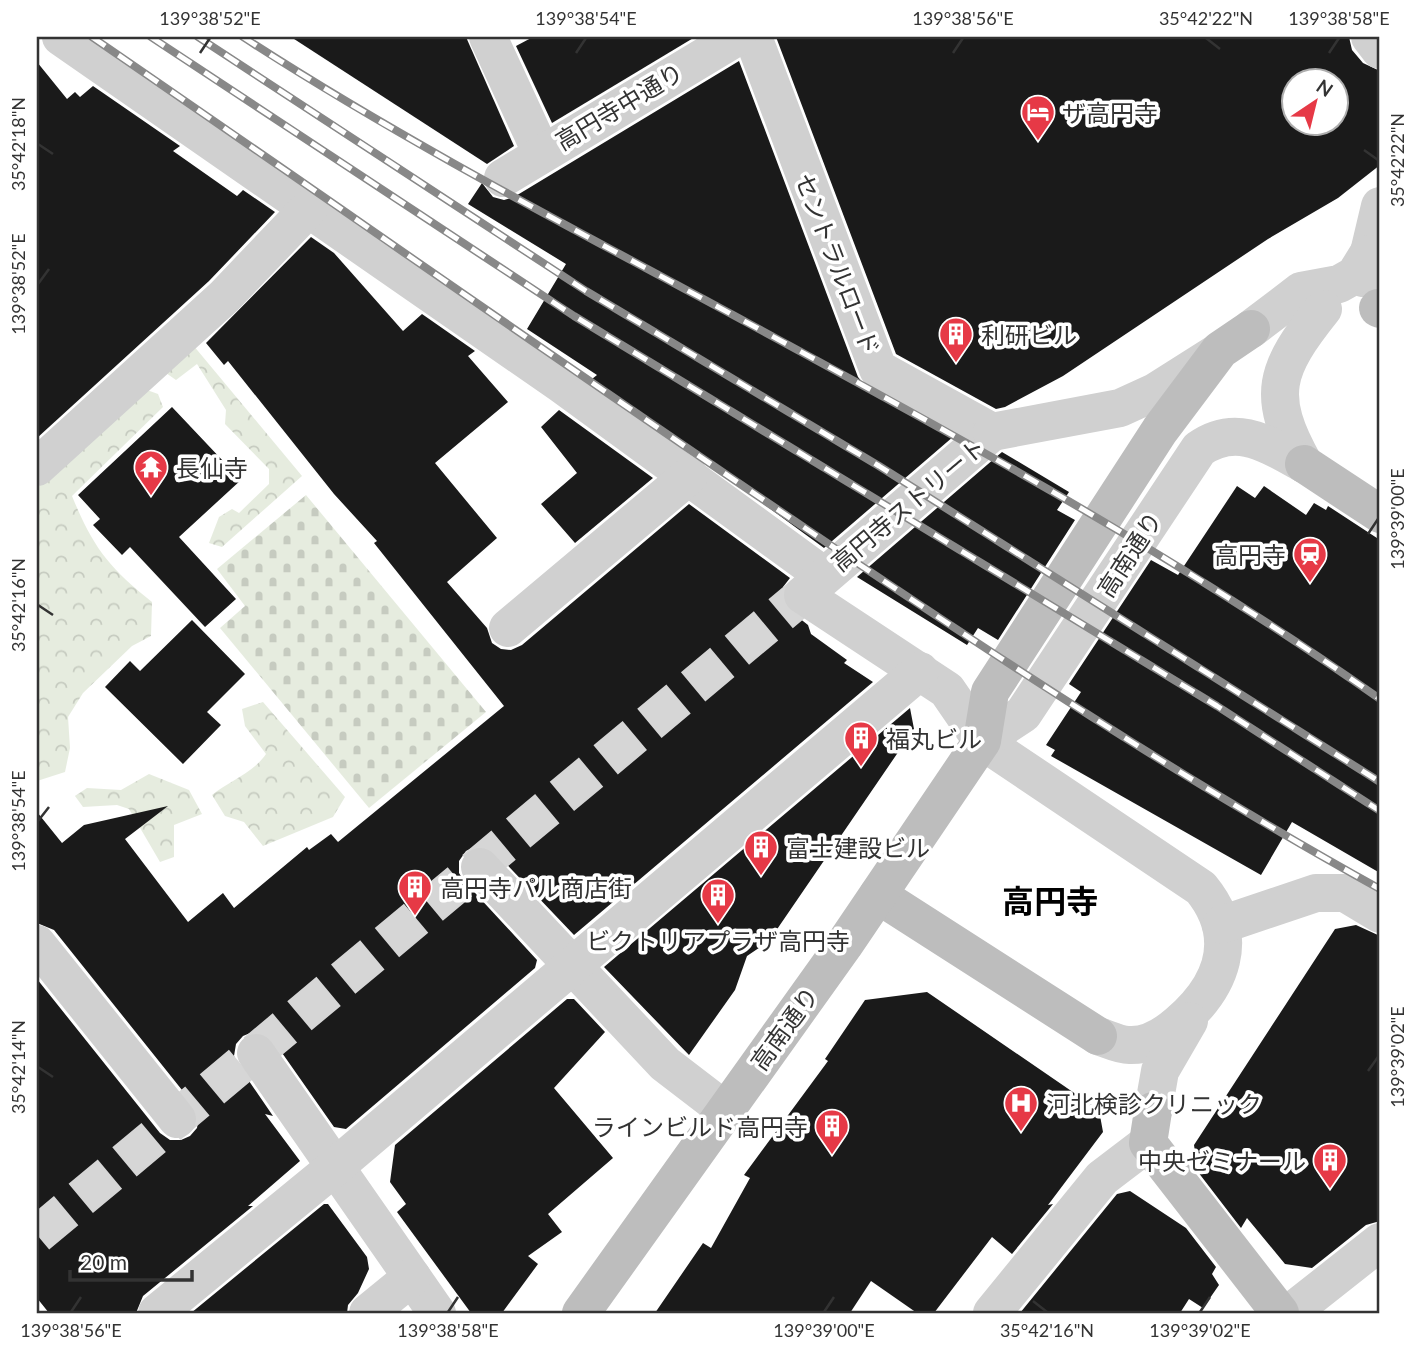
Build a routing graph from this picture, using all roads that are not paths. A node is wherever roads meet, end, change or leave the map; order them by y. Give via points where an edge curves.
1 (61, 37) edge
2 (488, 37) edge
3 (737, 37) edge
4 (752, 37) edge
5 (1370, 37) edge
6 (1380, 50) edge
7 (541, 152) junction
8 (503, 178) dead end
9 (1380, 206) edge
10 (309, 208) junction
11 (1368, 254) junction
12 (1379, 308) edge
13 (1324, 309) junction
14 (1236, 340) junction
15 (992, 432) junction
16 (1304, 464) junction
17 (37, 467) edge
18 (689, 476) junction
19 (1380, 514) edge
20 (823, 576) junction
21 (508, 628) dead end
22 (920, 671) junction
23 (982, 741) junction
24 (480, 867) dead end
25 (878, 895) junction
26 (1380, 914) edge
27 (1221, 925) junction
28 (37, 944) edge
29 (574, 965) junction
30 (1198, 1007) junction
31 (1098, 1036) junction
32 (256, 1053) dead end
33 (725, 1110) junction
34 (177, 1119) dead end
35 (1151, 1127) junction
36 (335, 1167) junction
37 (1380, 1242) edge
38 (412, 1277) junction
39 (157, 1313) edge
40 (368, 1313) edge
41 (437, 1313) edge
42 (581, 1313) edge
43 (992, 1313) edge
44 (1280, 1313) edge
45 (1290, 1313) edge

1 - 10 street
2 - 7 street
3 - 7 street, 高円寺中通り
4 - 15 street, セントラルロード via 878,369
5 - 6 street
7 - 8 street, 高円寺中通り
9 - 11 street
10 - 17 street via 224,297
10 - 18 street
11 - 12 street via 1362,274 1365,289
11 - 14 street via 1356,275 1339,285 1301,291
12 - 13 street
13 - 14 street
13 - 16 street via 1280,375 1279,401 1286,431
14 - 15 street via 1187,374 1119,408
14 - 23 street, 高南通り via 1160,430 989,692
15 - 20 street, 高円寺ストリート
16 - 19 street
16 - 23 street, 高南通り via 1241,436 1214,438 1199,449 1023,714
18 - 20 street
18 - 21 street
20 - 22 street, 高円寺ストリート via 803,595
22 - 23 street via 947,690
22 - 29 street
23 - 25 street, 高南通り
23 - 27 street via 1201,888 1214,904
24 - 29 street
25 - 31 street
25 - 33 street, 高南通り
26 - 27 street via 1345,893 1316,894
27 - 30 street via 1223,952 1218,975
28 - 34 street
29 - 33 street via 665,1064
29 - 36 street
30 - 31 street via 1165,1036 1149,1043 1129,1045
30 - 35 street via 1160,1071
31 - 35 street via 1132,1064 1143,1081
32 - 36 street
33 - 42 street, 高南通り
35 - 43 street via 1102,1178
35 - 44 street
36 - 38 street
36 - 39 street
37 - 45 street
38 - 40 street
38 - 41 street

